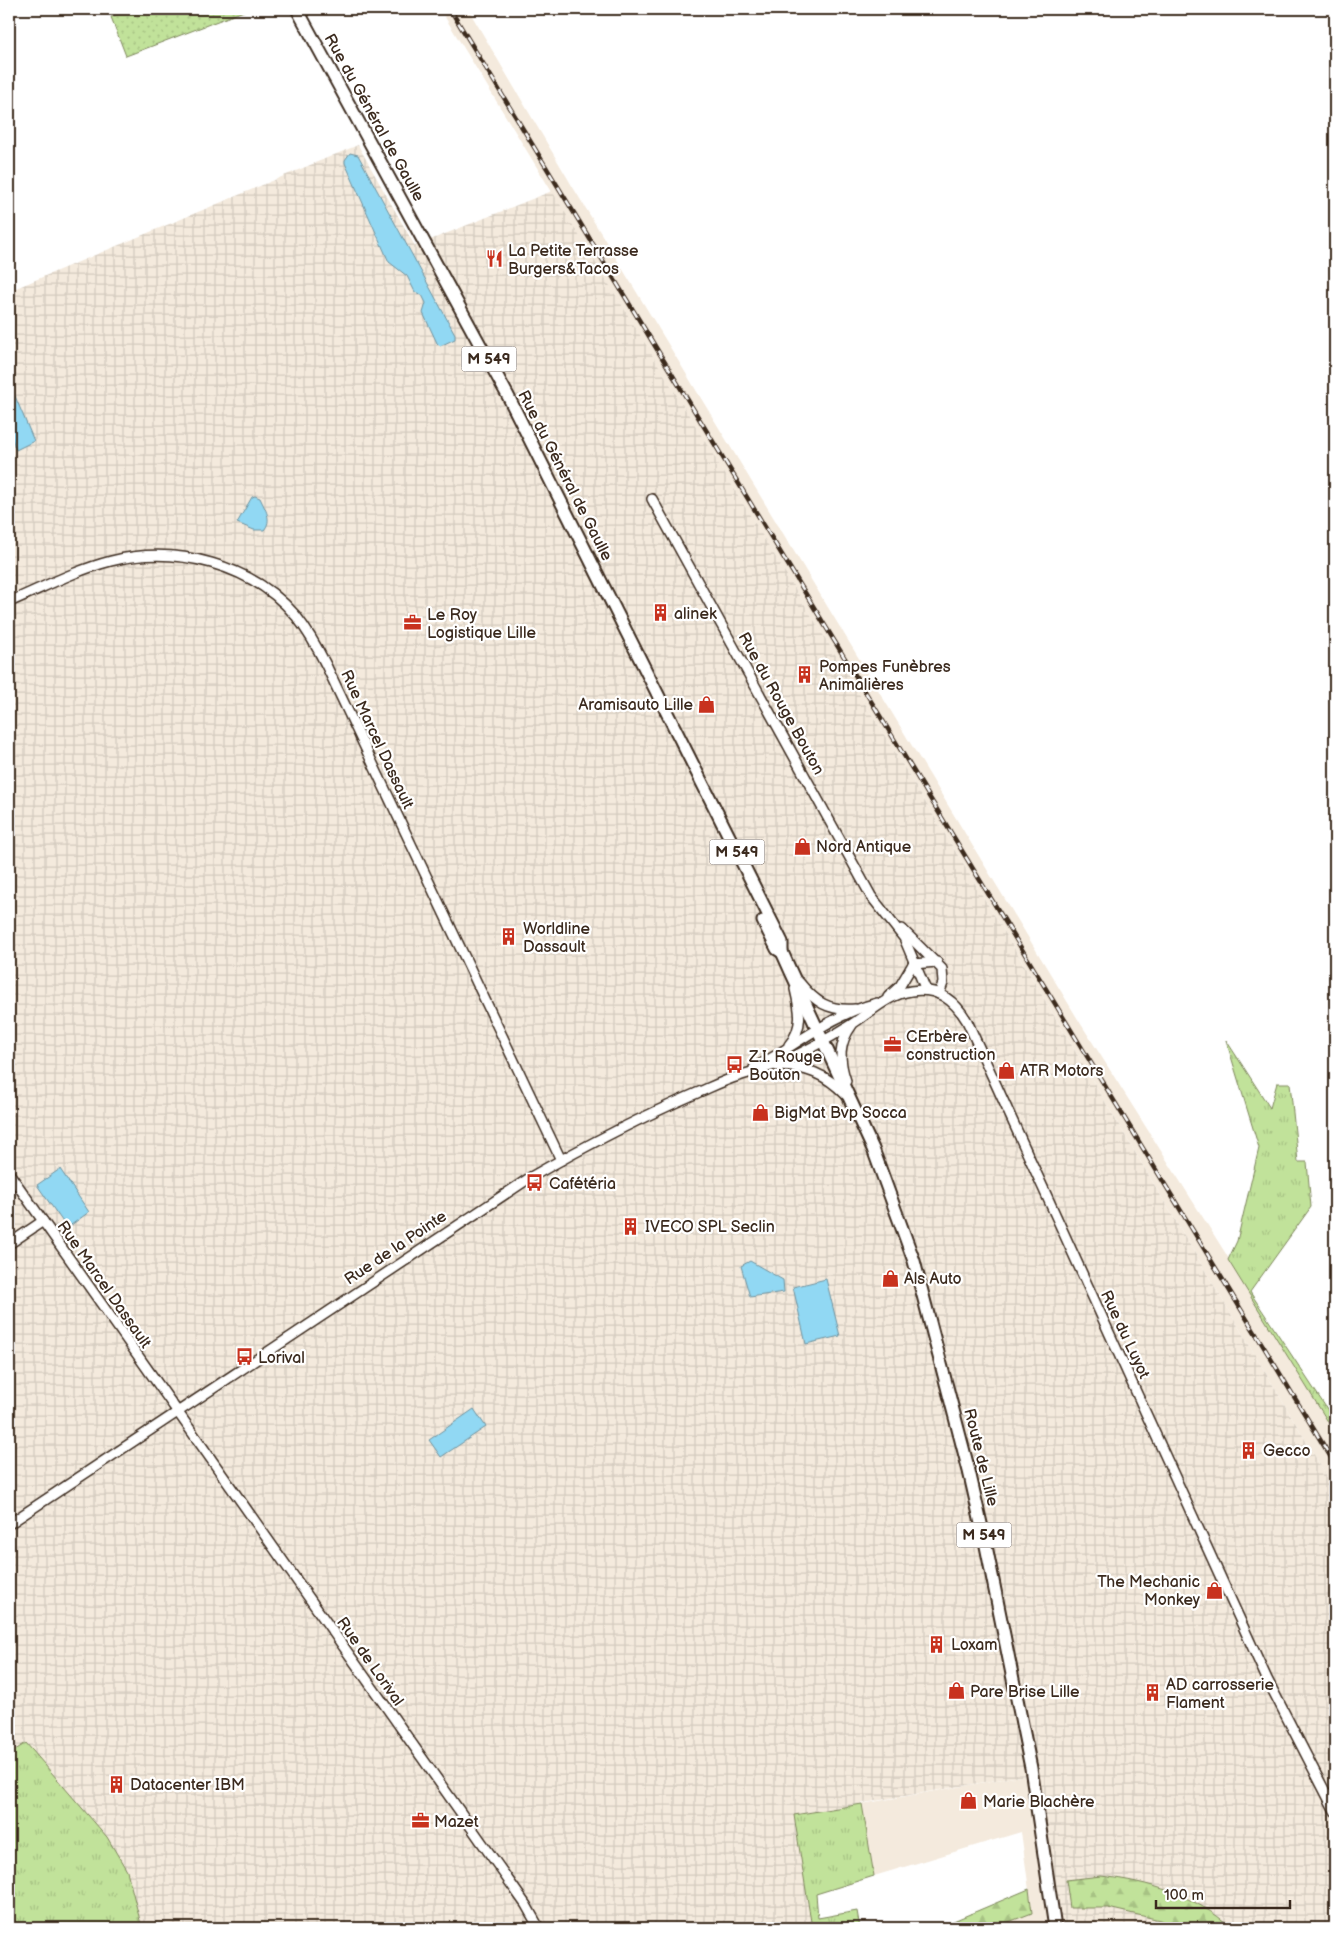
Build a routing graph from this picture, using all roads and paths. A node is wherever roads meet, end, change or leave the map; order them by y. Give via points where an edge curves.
1 (297, 9) edge
2 (652, 499) dead end
3 (9, 602) edge
4 (889, 918) junction
5 (937, 962) junction
6 (914, 964) junction
7 (791, 972) junction
8 (926, 990) junction
9 (939, 994) junction
10 (883, 1002) junction
11 (857, 1009) junction
12 (854, 1023) junction
13 (818, 1030) junction
14 (824, 1041) junction
15 (779, 1054) junction
16 (774, 1066) junction
17 (741, 1075) junction
18 (853, 1103) junction
19 (561, 1160) junction
20 (9, 1173) edge
21 (43, 1221) junction
22 (9, 1244) edge
23 (177, 1412) junction
24 (9, 1524) edge
25 (1335, 1812) edge
26 (539, 1928) edge
27 (1055, 1928) edge

1 - 7 main road, Rue du Général de Gaulle / M 549 via 508,396
2 - 4 street, Rue du Rouge Bouton via 871,896
3 - 19 street, Rue Marcel Dassault via 106,563 140,556 167,555 208,562 233,571 289,609 307,631 326,664
4 - 5 street, Rue du Rouge Bouton
4 - 6 street, Rue du Rouge Bouton via 907,944
5 - 6 street
5 - 9 street via 943,973
6 - 8 street, Rue du Rouge Bouton
6 - 10 street via 900,986
7 - 11 street via 819,1004 830,1009
7 - 13 main road, Rue du Général de Gaulle / M 549
7 - 15 street via 799,1004 800,1025 797,1035
8 - 9 street, Rue du Luyot
8 - 10 street, Rue du Luyot via 906,992
9 - 25 street, Rue du Luyot via 954,1002 967,1021 1269,1683
10 - 11 street
10 - 12 street, Rue du Luyot
11 - 13 street
12 - 14 street, Rue du Luyot
12 - 18 street via 842,1042 840,1055
13 - 14 main road, Rue du Général de Gaulle / M 549
13 - 15 street
14 - 16 street, Rue de la Pointe
14 - 18 main road, Route de Lille / M 549
15 - 17 street
16 - 17 street, Rue de la Pointe
16 - 18 street via 806,1069 823,1076
17 - 19 street, Rue de la Pointe via 626,1125
18 - 27 main road, Route de Lille / M 549 via 882,1170 908,1245 976,1498 1029,1759
19 - 23 street, Rue de la Pointe via 488,1204
20 - 21 street, Rue Marcel Dassault
21 - 22 street
21 - 23 street, Rue Marcel Dassault
23 - 24 street, Rue de la Pointe
23 - 26 street, Rue de Lorival via 526,1905

